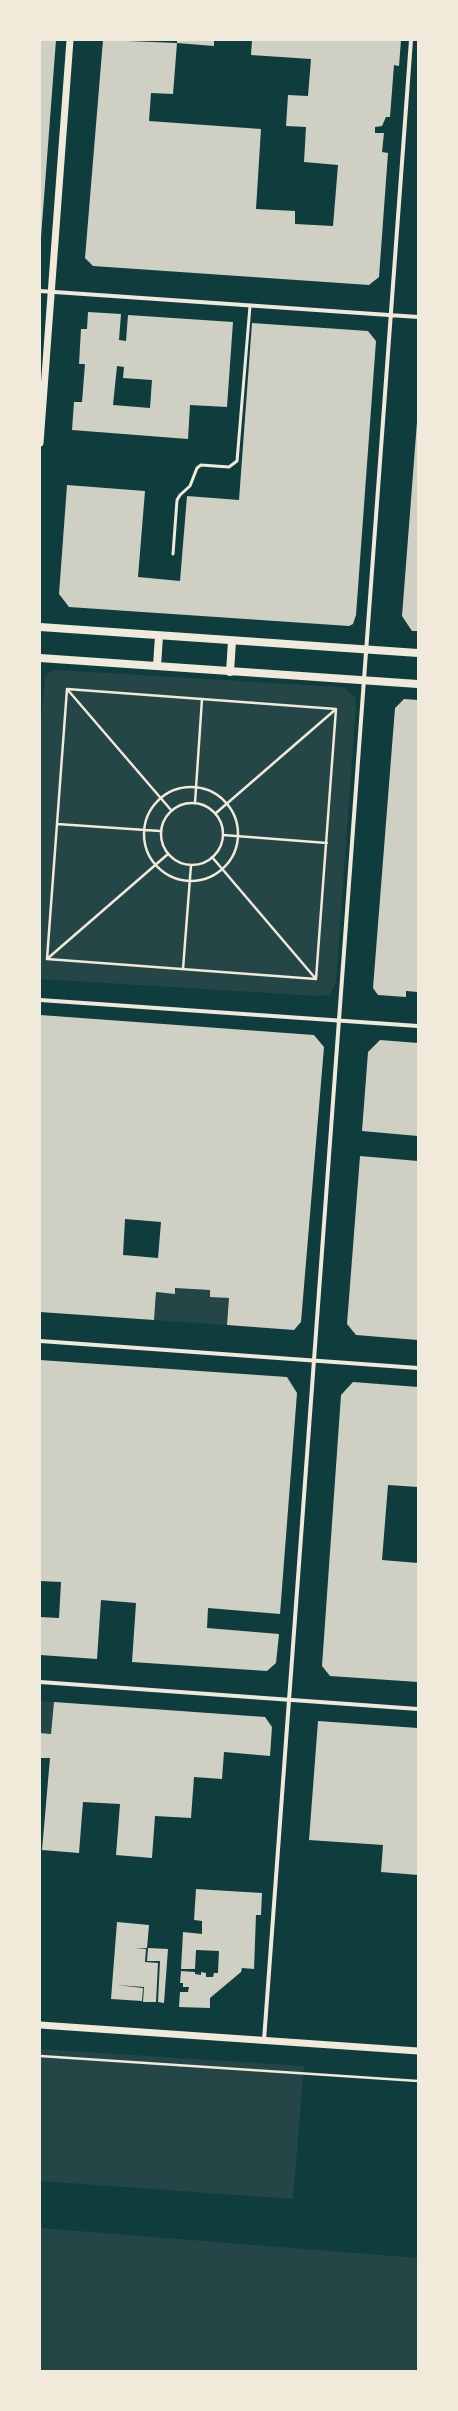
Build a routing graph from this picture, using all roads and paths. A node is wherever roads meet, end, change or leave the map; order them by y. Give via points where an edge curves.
1 (70, 40) edge
2 (410, 40) edge
3 (40, 291) edge
4 (51, 292) junction
5 (250, 306) junction
6 (390, 315) junction
7 (418, 317) edge
8 (40, 443) edge
9 (172, 554) dead end
10 (40, 627) edge
11 (159, 636) junction
12 (232, 641) junction
13 (366, 650) junction
14 (418, 653) edge
15 (40, 658) edge
16 (157, 666) junction
17 (230, 672) junction
18 (364, 680) junction
19 (418, 684) edge
20 (67, 689) junction
21 (202, 699) junction
22 (336, 709) junction
23 (196, 787) junction
24 (161, 798) junction
25 (195, 803) junction
26 (228, 803) junction
27 (171, 810) junction
28 (216, 813) junction
29 (57, 824) junction
30 (144, 830) junction
31 (160, 831) junction
32 (223, 835) junction
33 (239, 836) junction
34 (327, 843) junction
35 (168, 854) junction
36 (212, 857) junction
37 (156, 865) junction
38 (191, 865) junction
39 (222, 870) junction
40 (190, 881) junction
41 (47, 959) junction
42 (184, 969) junction
43 (316, 979) junction
44 (40, 1000) edge
45 (339, 1020) junction
46 (418, 1026) edge
47 (40, 1341) edge
48 (314, 1360) junction
49 (418, 1368) edge
50 (40, 1682) edge
51 (289, 1700) junction
52 (418, 1708) edge
53 (40, 2025) edge
54 (264, 2040) junction
55 (418, 2051) edge
56 (40, 2056) edge
57 (418, 2081) edge

1 - 4 street
2 - 6 street
3 - 4 street
4 - 5 street
4 - 8 street
5 - 6 street
5 - 9 lane via 237,461 229,467 201,465 197,468 190,486 177,500
6 - 7 street
6 - 13 street
10 - 11 main road
11 - 12 main road
11 - 16 main road
12 - 13 main road
12 - 17 main road
13 - 14 main road
13 - 18 street
15 - 16 main road
16 - 17 main road
17 - 18 main road
18 - 19 main road
18 - 45 street
20 - 21 path
20 - 24 path
20 - 29 path
21 - 22 path
21 - 23 path
22 - 26 path
22 - 34 path
23 - 24 path via 177,789
23 - 25 path
23 - 26 path via 217,794
24 - 27 path
24 - 30 path via 149,812
25 - 27 path via 180,804
25 - 28 path
26 - 28 path
26 - 33 path via 236,817
27 - 31 path via 162,822
28 - 32 path via 221,821
29 - 30 path
29 - 41 path
30 - 31 path
30 - 37 path via 146,848
31 - 35 path via 160,839
32 - 33 path
32 - 36 path via 219,850
33 - 34 path
33 - 39 path via 236,849
34 - 43 path
35 - 37 path
35 - 38 path via 174,860
36 - 38 path via 206,862
36 - 39 path
37 - 40 path via 171,876
37 - 41 path
38 - 40 path
39 - 40 path via 202,880
39 - 43 path
40 - 42 path
41 - 42 path
42 - 43 path
44 - 45 street
45 - 46 street
45 - 48 street
47 - 48 street
48 - 49 street
48 - 51 street
50 - 51 street
51 - 52 street
51 - 54 street
53 - 54 street
54 - 55 street
56 - 57 path

